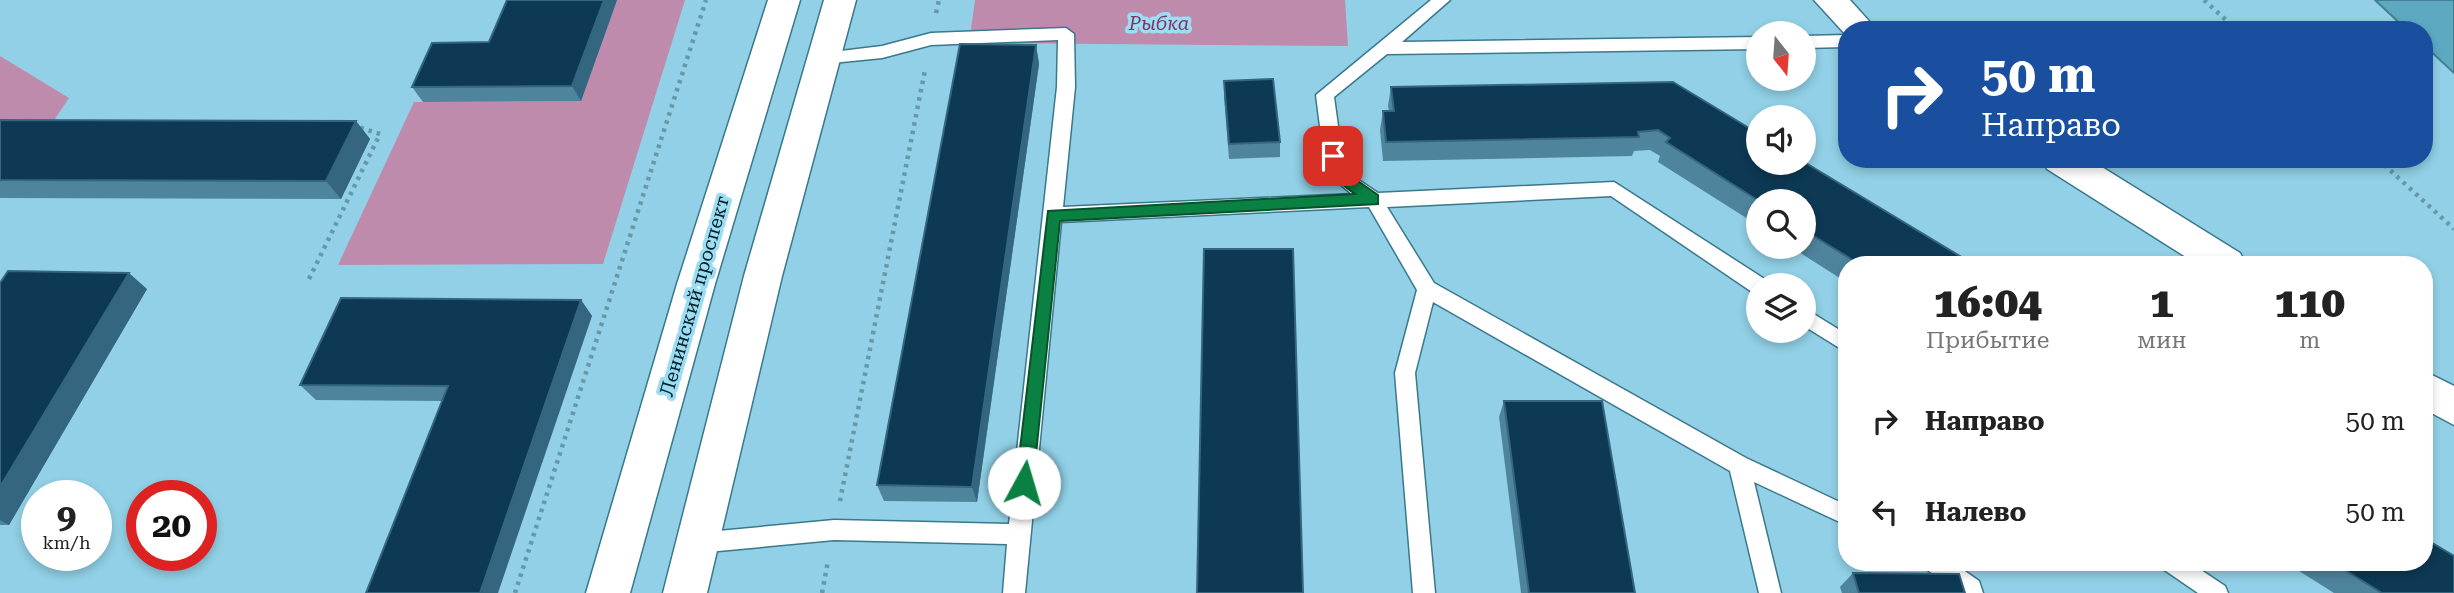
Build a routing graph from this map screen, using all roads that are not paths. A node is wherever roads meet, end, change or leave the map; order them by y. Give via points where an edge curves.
1 (784, 0) edge
2 (840, 0) edge
3 (1442, 0) edge
4 (1830, 0) edge
5 (1852, 21) edge
6 (1838, 41) edge
7 (1816, 42) edge
8 (1746, 43) edge
9 (1384, 48) junction
10 (822, 58) junction
11 (2074, 168) edge
12 (1373, 200) junction
13 (1053, 215) junction
14 (2214, 256) edge
15 (1746, 277) edge
16 (1427, 289) junction
17 (1816, 324) edge
18 (1838, 339) edge
19 (2433, 394) edge
20 (2454, 407) edge
21 (1740, 465) junction
22 (1838, 511) edge
23 (1019, 534) junction
24 (697, 543) junction
25 (1946, 571) edge
26 (2184, 571) edge
27 (608, 593) edge
28 (685, 593) edge
29 (1014, 593) edge
30 (1424, 593) edge
31 (1770, 593) edge
32 (1972, 593) edge
33 (2217, 593) edge

1 - 27 main road, Ленинский проспект
2 - 10 main road
3 - 9 lane
4 - 5 main road
6 - 7 lane
8 - 9 lane
9 - 12 lane via 1325,95 1335,173
10 - 13 lane via 931,39 1066,34 1066,87
10 - 24 main road via 762,276
11 - 14 main road
12 - 13 lane
12 - 15 lane via 1614,189
12 - 16 lane
13 - 23 lane
16 - 21 lane
16 - 30 lane via 1405,373
17 - 18 lane
19 - 20 main road
21 - 22 lane
21 - 31 lane
23 - 24 lane via 834,530
23 - 29 lane
24 - 28 main road
25 - 32 lane
26 - 33 lane

